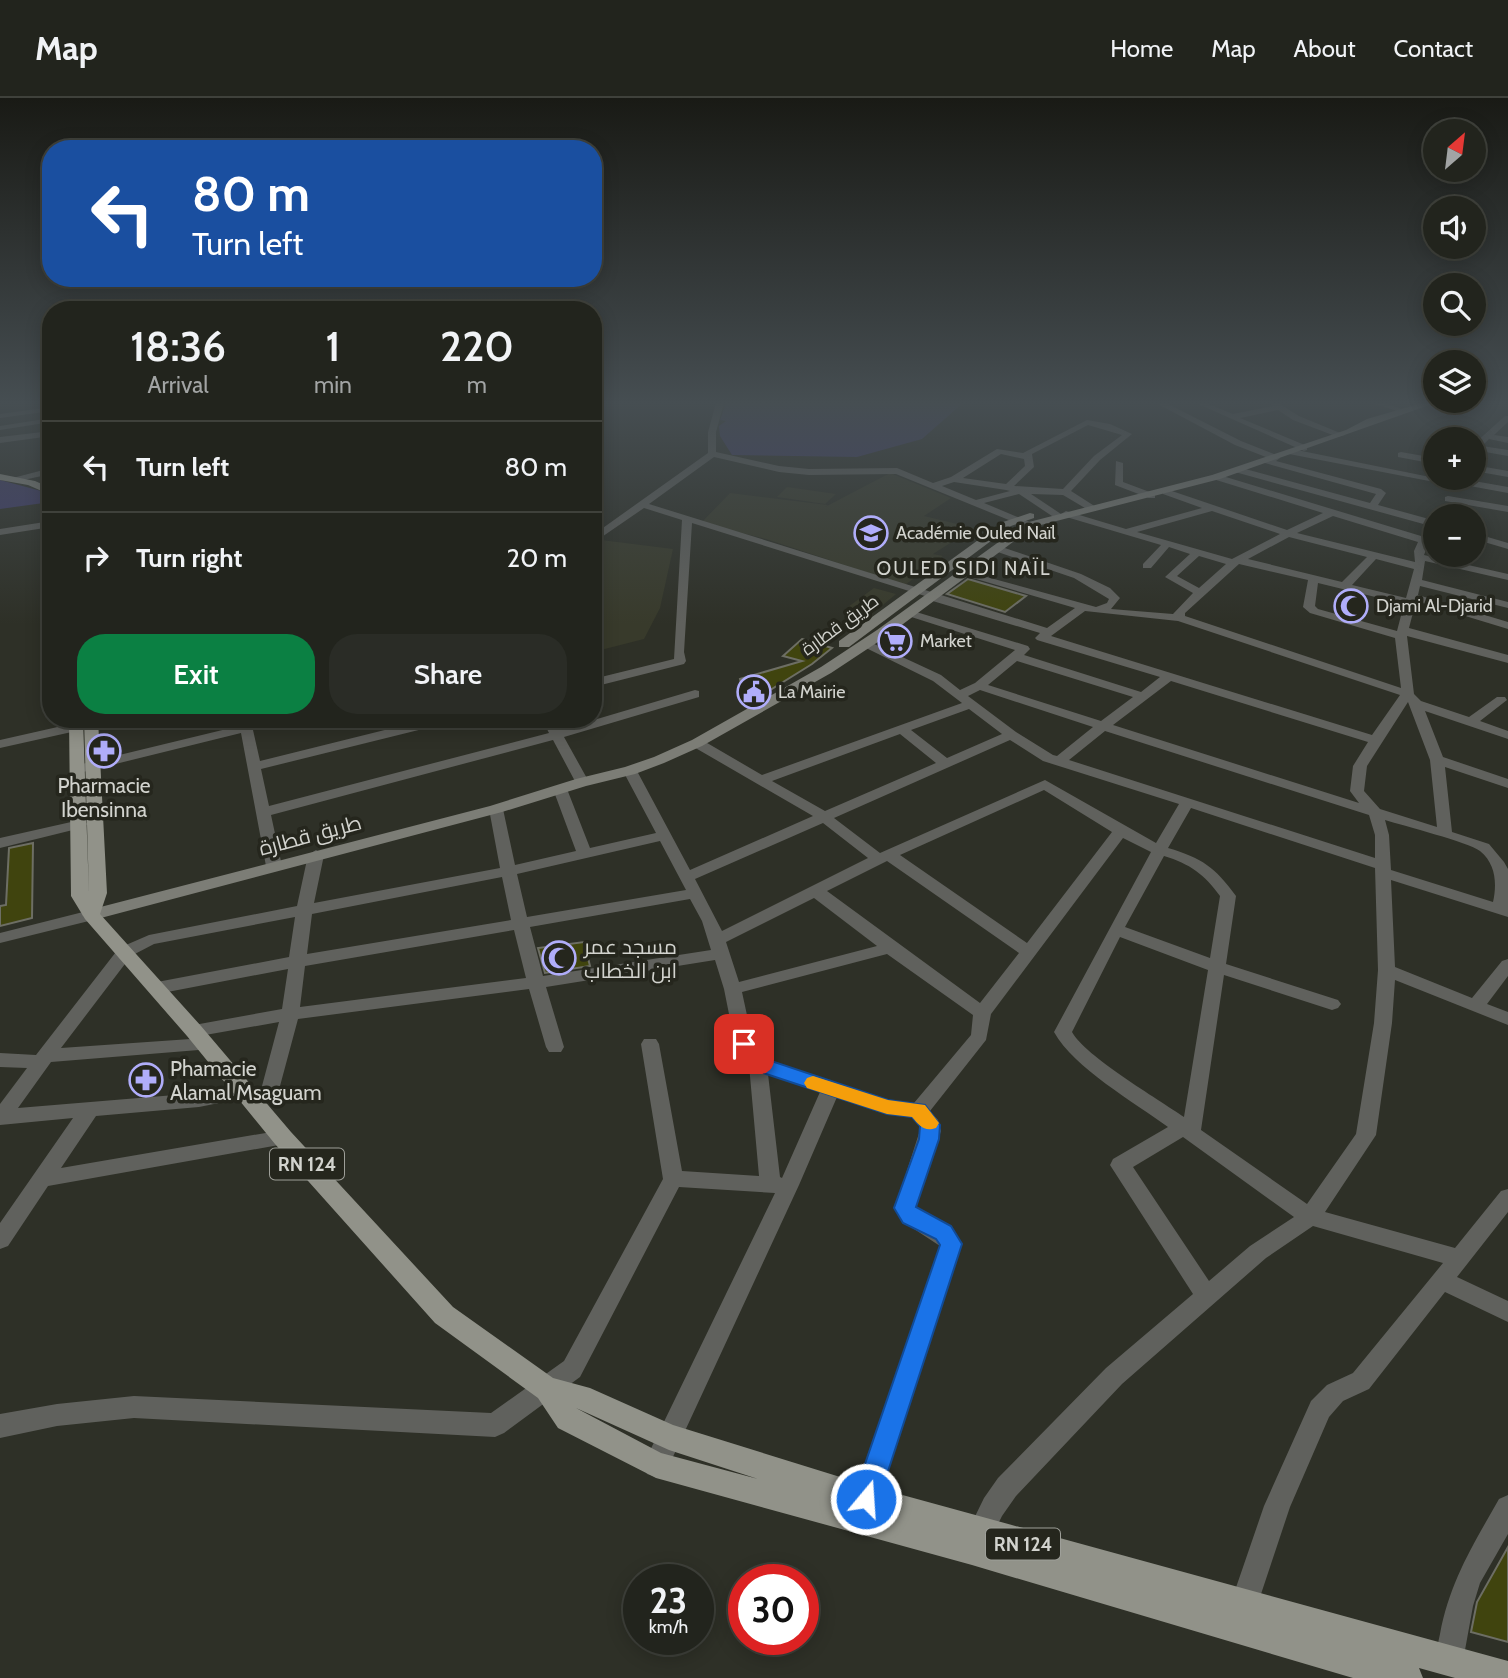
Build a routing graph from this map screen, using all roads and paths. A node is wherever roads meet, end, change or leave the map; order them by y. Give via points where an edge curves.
1 (18, 477) joint
2 (683, 477) edge
3 (910, 477) edge
4 (958, 477) edge
5 (1019, 477) edge
6 (1079, 477) edge
7 (1118, 477) edge
8 (1206, 477) edge
9 (1216, 477) joint
10 (1262, 477) edge
11 (1332, 477) edge
12 (954, 479) junction
13 (42, 482) edge
14 (932, 486) junction
15 (1486, 486) edge
16 (1008, 487) junction
17 (42, 488) edge
18 (1452, 490) edge
19 (1508, 490) edge
20 (1020, 491) junction
21 (1065, 492) junction
22 (1167, 492) junction
23 (1146, 494) junction
24 (1448, 499) junction
25 (975, 503) junction
26 (641, 504) junction
27 (1445, 504) edge
28 (1089, 507) junction
29 (1372, 507) junction
30 (1212, 508) junction
31 (1508, 509) edge
32 (1332, 513) junction
33 (1058, 514) junction
34 (687, 519) junction
35 (1017, 520) junction
36 (1423, 520) edge
37 (42, 525) edge
38 (1029, 525) junction
39 (0, 532) edge
40 (1123, 532) junction
41 (602, 533) edge
42 (1289, 534) junction
43 (1423, 540) joint
44 (1486, 540) edge
45 (1166, 545) junction
46 (1508, 546) edge
47 (996, 548) junction
48 (1196, 554) junction
49 (1373, 556) junction
50 (1235, 562) junction
51 (1419, 562) junction
52 (1147, 566) dead end
53 (961, 573) junction
54 (1508, 577) edge
55 (1313, 580) junction
56 (1415, 582) junction
57 (1344, 587) junction
58 (917, 590) junction
59 (1199, 592) junction
60 (931, 596) junction
61 (1410, 599) junction
62 (1508, 605) edge
63 (1082, 608) junction
64 (1097, 611) junction
65 (909, 613) junction
66 (1179, 618) junction
67 (1508, 626) edge
68 (1402, 633) junction
69 (1046, 634) junction
70 (866, 644) junction
71 (1020, 653) junction
72 (1508, 659) edge
73 (1168, 677) junction
74 (602, 680) edge
75 (809, 681) junction
76 (979, 686) junction
77 (695, 694) dead end
78 (1142, 696) junction
79 (1412, 699) junction
80 (1506, 699) edge
81 (965, 700) junction
82 (602, 721) edge
83 (1472, 721) junction
84 (1103, 726) junction
85 (61, 728) edge
86 (84, 728) edge
87 (230, 728) edge
88 (246, 728) edge
89 (409, 728) edge
90 (552, 728) edge
91 (580, 728) edge
92 (900, 728) junction
93 (556, 735) junction
94 (1011, 735) junction
95 (1508, 735) edge
96 (1377, 741) junction
97 (696, 743) junction
98 (0, 744) edge
99 (1054, 759) junction
100 (1437, 760) junction
101 (944, 762) junction
102 (255, 766) junction
103 (85, 767) junction
104 (630, 771) junction
105 (763, 779) junction
106 (582, 782) junction
107 (1045, 784) junction
108 (1508, 784) edge
109 (560, 789) junction
110 (1187, 803) junction
111 (496, 809) junction
112 (265, 812) junction
113 (1376, 814) junction
114 (823, 816) junction
115 (80, 824) junction
116 (1121, 831) junction
117 (1445, 834) junction
118 (664, 836) junction
119 (0, 843) edge
120 (1159, 850) junction
121 (585, 853) junction
122 (316, 855) junction
123 (884, 857) junction
124 (274, 866) junction
125 (1383, 868) junction
126 (507, 871) junction
127 (687, 877) junction
128 (816, 891) junction
129 (695, 893) junction
130 (1504, 910) edge
131 (304, 911) junction
132 (91, 915) junction
133 (522, 925) junction
134 (1116, 929) junction
135 (0, 938) edge
136 (719, 947) junction
137 (890, 948) junction
138 (125, 952) junction
139 (1028, 952) junction
140 (299, 960) junction
141 (1508, 965) edge
142 (1217, 967) junction
143 (1387, 970) junction
144 (535, 983) junction
145 (157, 988) junction
146 (733, 989) junction
147 (1332, 1004) dead end
148 (1475, 1006) junction
149 (982, 1013) junction
150 (290, 1014) junction
151 (1508, 1019) edge
152 (200, 1037) junction
153 (650, 1044) dead end
154 (555, 1047) dead end
155 (45, 1059) junction
156 (0, 1060) edge
157 (758, 1064) junction
158 (271, 1086) dead end
159 (831, 1089) junction
160 (244, 1091) junction
161 (90, 1109) junction
162 (918, 1111) junction
163 (1, 1117) edge
164 (1188, 1129) junction
165 (284, 1138) junction
166 (42, 1179) junction
167 (673, 1179) junction
168 (780, 1185) junction
169 (1508, 1197) edge
170 (1310, 1217) junction
171 (0, 1240) edge
172 (1460, 1258) junction
173 (1442, 1280) junction
174 (1207, 1296) junction
175 (1508, 1312) edge
176 (547, 1389) junction
177 (0, 1426) edge
178 (668, 1437) junction
179 (656, 1465) junction
180 (866, 1499) junction
181 (1508, 1508) edge
182 (976, 1541) junction
183 (1244, 1605) junction
184 (1449, 1661) junction
185 (1508, 1677) edge
186 (1407, 1678) edge

1 - 13 main road
1 - 17 main road
2 - 26 street
3 - 14 street
4 - 12 street
5 - 16 street
6 - 21 street
7 - 23 street via 1118,483
8 - 23 main road, طريق قطارة
9 - 22 main road, طريق قطارة
9 - 32 street
10 - 29 street
11 - 29 street via 1381,493
12 - 14 street
12 - 16 street
14 - 25 street
15 - 19 street
16 - 20 street
18 - 24 street
20 - 21 street
20 - 25 street
20 - 33 street
21 - 28 street
22 - 23 main road, طريق قطارة
22 - 30 street
23 - 28 main road, طريق قطارة
24 - 27 street
24 - 31 street
25 - 35 street
26 - 34 street
26 - 41 street
28 - 33 main road, طريق قطارة
29 - 36 street
30 - 40 street
30 - 42 street
32 - 42 street
32 - 43 street
33 - 35 main road, طريق قطارة
33 - 38 main road, طريق قطارة
33 - 40 street
34 - 58 street
34 - 74 street via 680,661
35 - 38 street
35 - 58 main road, طريق قطارة
37 - 39 street
38 - 47 main road, طريق قطارة
40 - 45 street
42 - 49 street
42 - 50 street
43 - 51 street
44 - 46 street
45 - 48 street
45 - 52 street
47 - 53 main road, طريق قطارة
47 - 64 street via 1111,592 1115,598 1111,604
48 - 50 street
48 - 59 street via 1170,577
49 - 51 street
49 - 57 street
50 - 55 street
50 - 59 street
51 - 54 street
51 - 56 street
53 - 60 main road, طريق قطارة
53 - 63 street
55 - 57 street
55 - 68 street via 1309,607 1314,611
56 - 61 street
56 - 62 street
57 - 61 street
58 - 60 street
58 - 75 main road, طريق قطارة via 813,666 805,677
59 - 66 street via 1179,611
60 - 65 main road, طريق قطارة
60 - 69 street
61 - 67 street
61 - 68 street
63 - 64 street
63 - 69 street
64 - 66 street
65 - 70 main road, طريق قطارة
65 - 71 street
66 - 79 street
68 - 72 street
68 - 79 street
69 - 71 street
69 - 73 street
70 - 75 main road, طريق قطارة
70 - 81 street via 926,671
71 - 76 street
71 - 78 street
73 - 78 street
73 - 96 street
75 - 97 main road, طريق قطارة
76 - 81 street
76 - 84 street
77 - 82 street
78 - 84 street
79 - 83 street
79 - 96 street via 1395,709
79 - 100 street
80 - 83 street
81 - 92 street
81 - 94 street
83 - 95 street
84 - 99 street
84 - 113 street
85 - 98 street
86 - 103 main road, RN 124
87 - 103 street
88 - 102 street
89 - 102 street
90 - 93 street
91 - 93 street
92 - 101 street
92 - 105 street
93 - 106 street
93 - 112 street
94 - 99 street
94 - 101 street
96 - 113 street via 1360,766 1357,791
97 - 104 main road, طريق قطارة
97 - 105 street
99 - 107 street
99 - 110 street
100 - 108 street
100 - 117 street
101 - 114 street
102 - 112 street
103 - 115 main road, RN 124
103 - 132 main road, RN 124 via 98,892
104 - 106 main road, طريق قطارة
104 - 118 street
105 - 114 street
106 - 109 main road, طريق قطارة
107 - 116 street
107 - 123 street
109 - 111 main road, طريق قطارة
109 - 121 street
110 - 120 street
110 - 125 street
111 - 122 main road, طريق قطارة
111 - 126 street
112 - 124 street
113 - 117 street
113 - 125 street
114 - 123 street
114 - 127 street
115 - 119 street
115 - 132 main road, RN 124 via 80,896
116 - 120 street
116 - 139 street
117 - 130 street via 1484,847 1500,865
118 - 121 street
118 - 127 street
120 - 134 street
120 - 142 street via 1192,860 1228,896
121 - 126 street
122 - 124 main road, طريق قطارة
122 - 131 street
123 - 128 street
123 - 139 street
124 - 132 main road, طريق قطارة
125 - 130 street
125 - 143 street
126 - 131 street
126 - 133 street
127 - 129 street
128 - 136 street
128 - 137 street
129 - 133 street
129 - 136 street
131 - 138 street via 149,940
131 - 140 street
132 - 135 street
132 - 138 main road, RN 124
133 - 140 street
133 - 144 street
134 - 142 street
134 - 164 street via 1063,1032 1091,1062
136 - 144 street
136 - 146 street
137 - 146 street
137 - 149 street
138 - 145 main road, RN 124
138 - 155 street
139 - 149 street
140 - 145 street
140 - 150 street
141 - 148 street
142 - 147 street
142 - 164 street
143 - 148 street
143 - 170 street via 1366,1135
144 - 150 street
144 - 154 street
145 - 152 main road, RN 124
146 - 157 street via 744,1044
148 - 151 street
149 - 162 street via 980,1036
150 - 152 street
150 - 158 street
152 - 155 street
152 - 160 main road, RN 124
153 - 167 street
155 - 156 street
155 - 163 street
157 - 159 street
157 - 168 street
159 - 162 street via 887,1107
159 - 168 street
160 - 161 street via 199,1100
160 - 165 main road, RN 124
161 - 163 street
161 - 166 street
162 - 180 street via 931,1131 905,1208 910,1217 943,1233 951,1244
164 - 170 street
164 - 174 street via 1120,1166
165 - 166 street
165 - 176 main road, RN 124 via 444,1315
166 - 171 street
167 - 168 street
167 - 176 street via 572,1368
168 - 178 street
169 - 172 street
170 - 172 street
170 - 174 street via 1258,1252
172 - 173 street
173 - 175 street
173 - 183 street via 1361,1381 1335,1393 1320,1409 1277,1506
174 - 182 street via 1114,1376 1017,1476 993,1507
176 - 177 street via 495,1425 134,1407
176 - 178 main road, RN 124 via 581,1396
176 - 179 main road, RN 124 via 568,1419
178 - 179 street
178 - 180 main road, RN 124
179 - 182 main road, RN 124
180 - 182 main road, RN 124
181 - 184 street via 1469,1577 1458,1606
182 - 183 main road, RN 124
182 - 186 main road, RN 124
183 - 184 main road, RN 124
184 - 185 main road, RN 124

